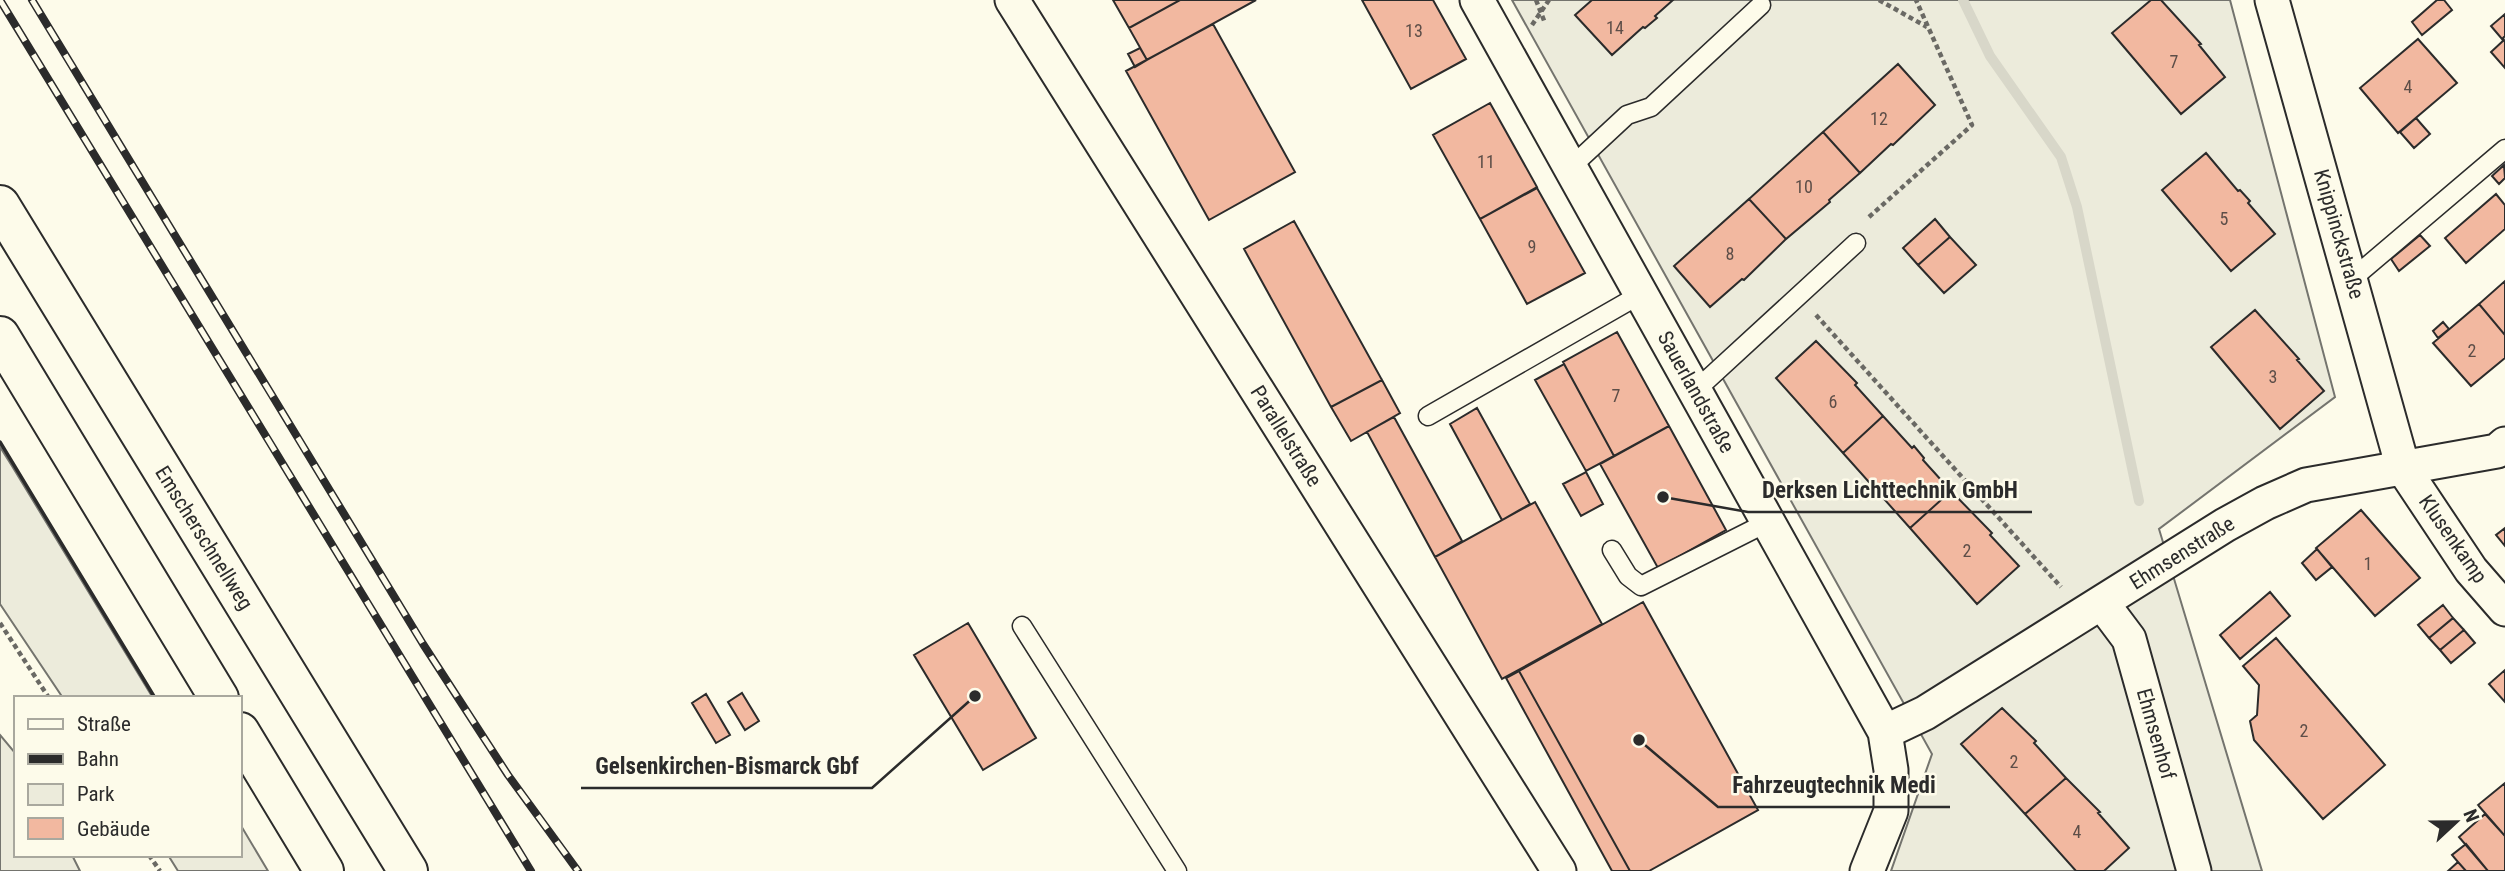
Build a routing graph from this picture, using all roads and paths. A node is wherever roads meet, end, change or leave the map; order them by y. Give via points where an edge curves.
1 (1012, 0) edge
2 (1477, 0) edge
3 (1535, 0) edge
4 (1879, 0) edge
5 (1916, 0) edge
6 (2272, 0) edge
7 (1761, 5) dead end
8 (1545, 23) dead end
9 (1927, 28) junction
10 (2505, 149) edge
11 (1570, 167) junction
12 (0, 205) edge
13 (1856, 243) joint
14 (2352, 279) junction
15 (1641, 294) junction
16 (1798, 296) junction
17 (0, 336) edge
18 (1695, 390) junction
19 (1428, 416) dead end
20 (2505, 444) edge
21 (2403, 468) junction
22 (1768, 522) junction
23 (1612, 550) dead end
24 (2505, 609) edge
25 (2092, 610) junction
26 (0, 622) edge
27 (1022, 626) dead end
28 (48, 696) edge
29 (218, 696) edge
30 (1885, 732) junction
31 (242, 735) edge
32 (324, 871) edge
33 (408, 871) edge
34 (1177, 871) edge
35 (1559, 871) edge
36 (1867, 871) edge
37 (2194, 871) edge

1 - 35 street, Parallelstraße
2 - 11 street, Sauerlandstraße
3 - 8 path
4 - 9 path
5 - 9 path
6 - 14 street, Knippinckstraße
7 - 11 lane via 1651,107 1628,115
9 - 13 path via 1972,125 1849,236
10 - 14 lane
11 - 15 street, Sauerlandstraße
12 - 33 highway, Emscherschnellweg
13 - 16 lane
14 - 21 street, Knippinckstraße
15 - 18 street, Sauerlandstraße
15 - 19 lane
16 - 18 lane
16 - 25 path via 2063,589
17 - 29 highway
18 - 22 street, Sauerlandstraße
20 - 21 street, Ehmsenstraße via 2497,451
21 - 24 street, Klusenkamp via 2471,570
21 - 25 street, Ehmsenstraße via 2306,485 2265,503
22 - 23 lane via 1641,586 1628,576
22 - 30 street, Sauerlandstraße
25 - 30 street, Ehmsenstraße via 1925,713
25 - 37 street, Ehmsenhof via 2129,639
26 - 28 path
27 - 34 lane
30 - 36 street, Sauerlandstraße via 1891,811
31 - 32 highway

